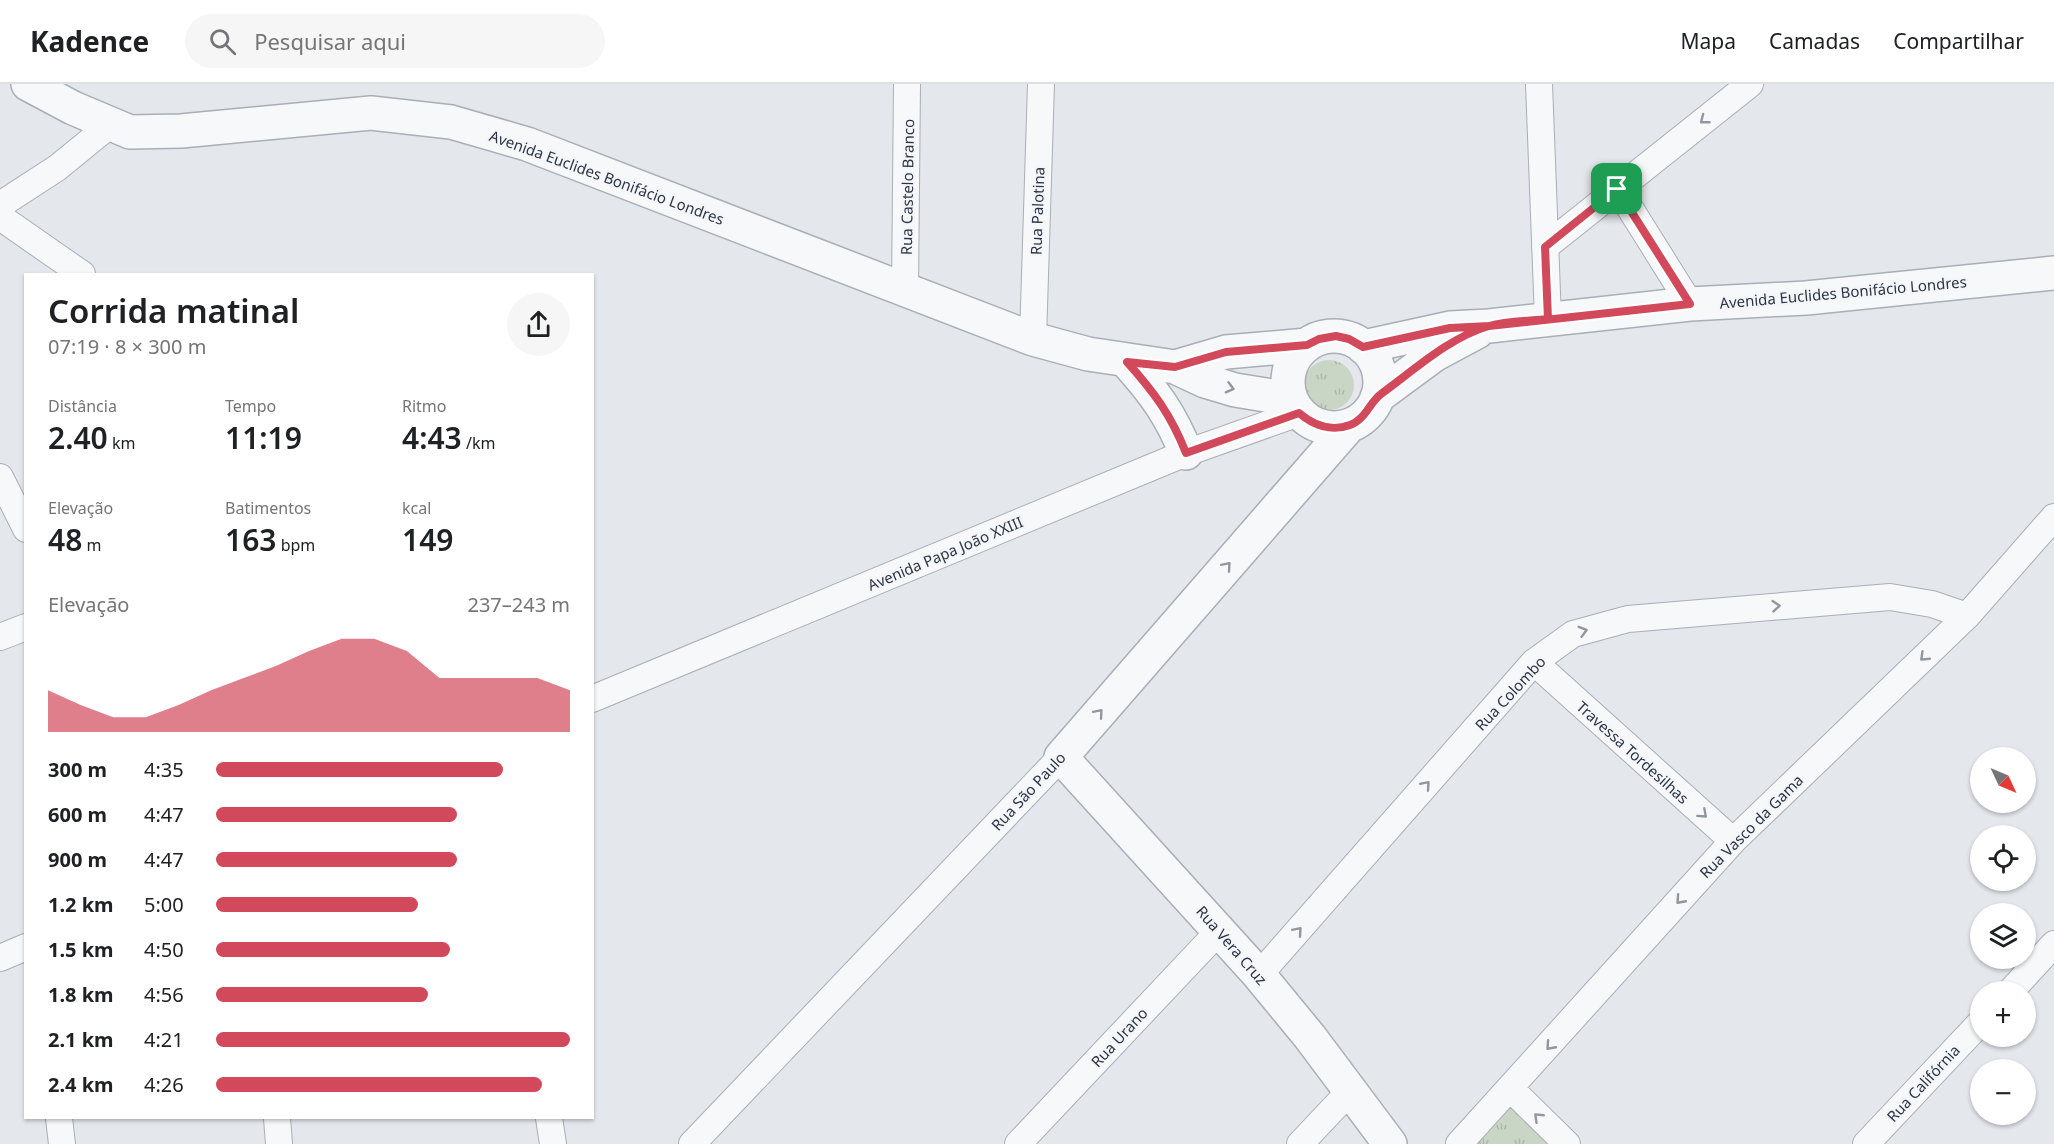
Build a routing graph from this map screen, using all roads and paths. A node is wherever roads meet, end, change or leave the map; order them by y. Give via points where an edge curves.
1 (28, 84) edge
2 (907, 84) edge
3 (1041, 84) edge
4 (1539, 84) edge
5 (1750, 84) edge
6 (111, 124) junction
7 (1617, 189) junction
8 (0, 205) edge
9 (0, 217) edge
10 (1545, 247) junction
11 (81, 273) edge
12 (2054, 273) edge
13 (905, 290) junction
14 (1690, 304) junction
15 (1548, 319) junction
16 (1489, 326) junction
17 (1033, 339) junction
18 (1307, 345) junction
19 (1363, 347) junction
20 (1127, 362) junction
21 (1175, 367) junction
22 (1377, 397) junction
23 (1295, 406) junction
24 (1349, 426) junction
25 (1186, 453) junction
26 (0, 477) edge
27 (2054, 518) edge
28 (24, 525) edge
29 (1966, 616) junction
30 (24, 628) edge
31 (0, 637) edge
32 (1534, 662) junction
33 (594, 698) edge
34 (1061, 757) junction
35 (1733, 841) junction
36 (1220, 930) junction
37 (2054, 944) edge
38 (1259, 975) junction
39 (2020, 981) edge
40 (1970, 1034) edge
41 (1511, 1089) junction
42 (1350, 1091) junction
43 (58, 1119) edge
44 (277, 1119) edge
45 (549, 1119) edge
46 (62, 1144) edge
47 (279, 1144) edge
48 (553, 1144) edge
49 (692, 1144) edge
50 (1018, 1144) edge
51 (1300, 1144) edge
52 (1390, 1144) edge
53 (1459, 1144) edge
54 (1567, 1144) edge
55 (1866, 1144) edge

1 - 6 street, Avenida Euclides Bonifácio Londres
2 - 13 street, Rua Castelo Branco
3 - 17 street, Rua Palotina
4 - 10 street
5 -> 7 street
6 - 8 street via 57,168
6 - 13 street, Avenida Euclides Bonifácio Londres via 130,132 181,131 371,113 452,122 527,144
7 - 10 street
7 - 14 street
9 - 11 street
10 - 15 street
12 - 14 street, Avenida Euclides Bonifácio Londres via 1806,298
13 - 17 street, Avenida Euclides Bonifácio Londres
14 - 15 street, Avenida Euclides Bonifácio Londres
15 - 16 street, Avenida Euclides Bonifácio Londres
16 - 19 street, Avenida Euclides Bonifácio Londres via 1450,328
16 - 22 street, Avenida Euclides Bonifácio Londres via 1442,350
17 - 20 street, Avenida Euclides Bonifácio Londres
18 - 19 street via 1336,336
18 - 21 street, Avenida Euclides Bonifácio Londres via 1226,352
18 - 23 street via 1290,369 1288,386
19 - 22 street via 1376,364 1380,382
20 - 21 street, Avenida Euclides Bonifácio Londres
20 - 25 street via 1161,402
21 -> 23 street, Avenida Euclides Bonifácio Londres via 1205,381
22 - 24 street via 1361,419
23 - 24 street via 1320,426
23 - 25 street, Avenida Papa João XXIII
34 -> 24 street, Rua São Paulo
25 - 33 street, Avenida Papa João XXIII
26 - 28 street
27 - 29 street, Rua Vasco da Gama
32 -> 29 street, Rua Colombo via 1573,634 1628,619 1890,597 1932,604
29 -> 35 street, Rua Vasco da Gama
30 - 31 street
32 -> 35 street, Travessa Tordesilhas
38 -> 32 street, Rua Colombo
34 - 36 street, Rua Vera Cruz
34 - 49 street, Rua São Paulo
35 -> 41 street, Rua Vasco da Gama
36 - 38 street, Rua Vera Cruz
36 - 50 street, Rua Urano
37 - 39 street
38 - 42 street, Rua Vera Cruz
40 - 55 street, Rua Califórnia
41 - 53 street, Rua Vasco da Gama
54 -> 41 street
42 - 51 street
42 - 52 street, Rua Vera Cruz
43 - 46 street
44 - 47 street
45 - 48 street

